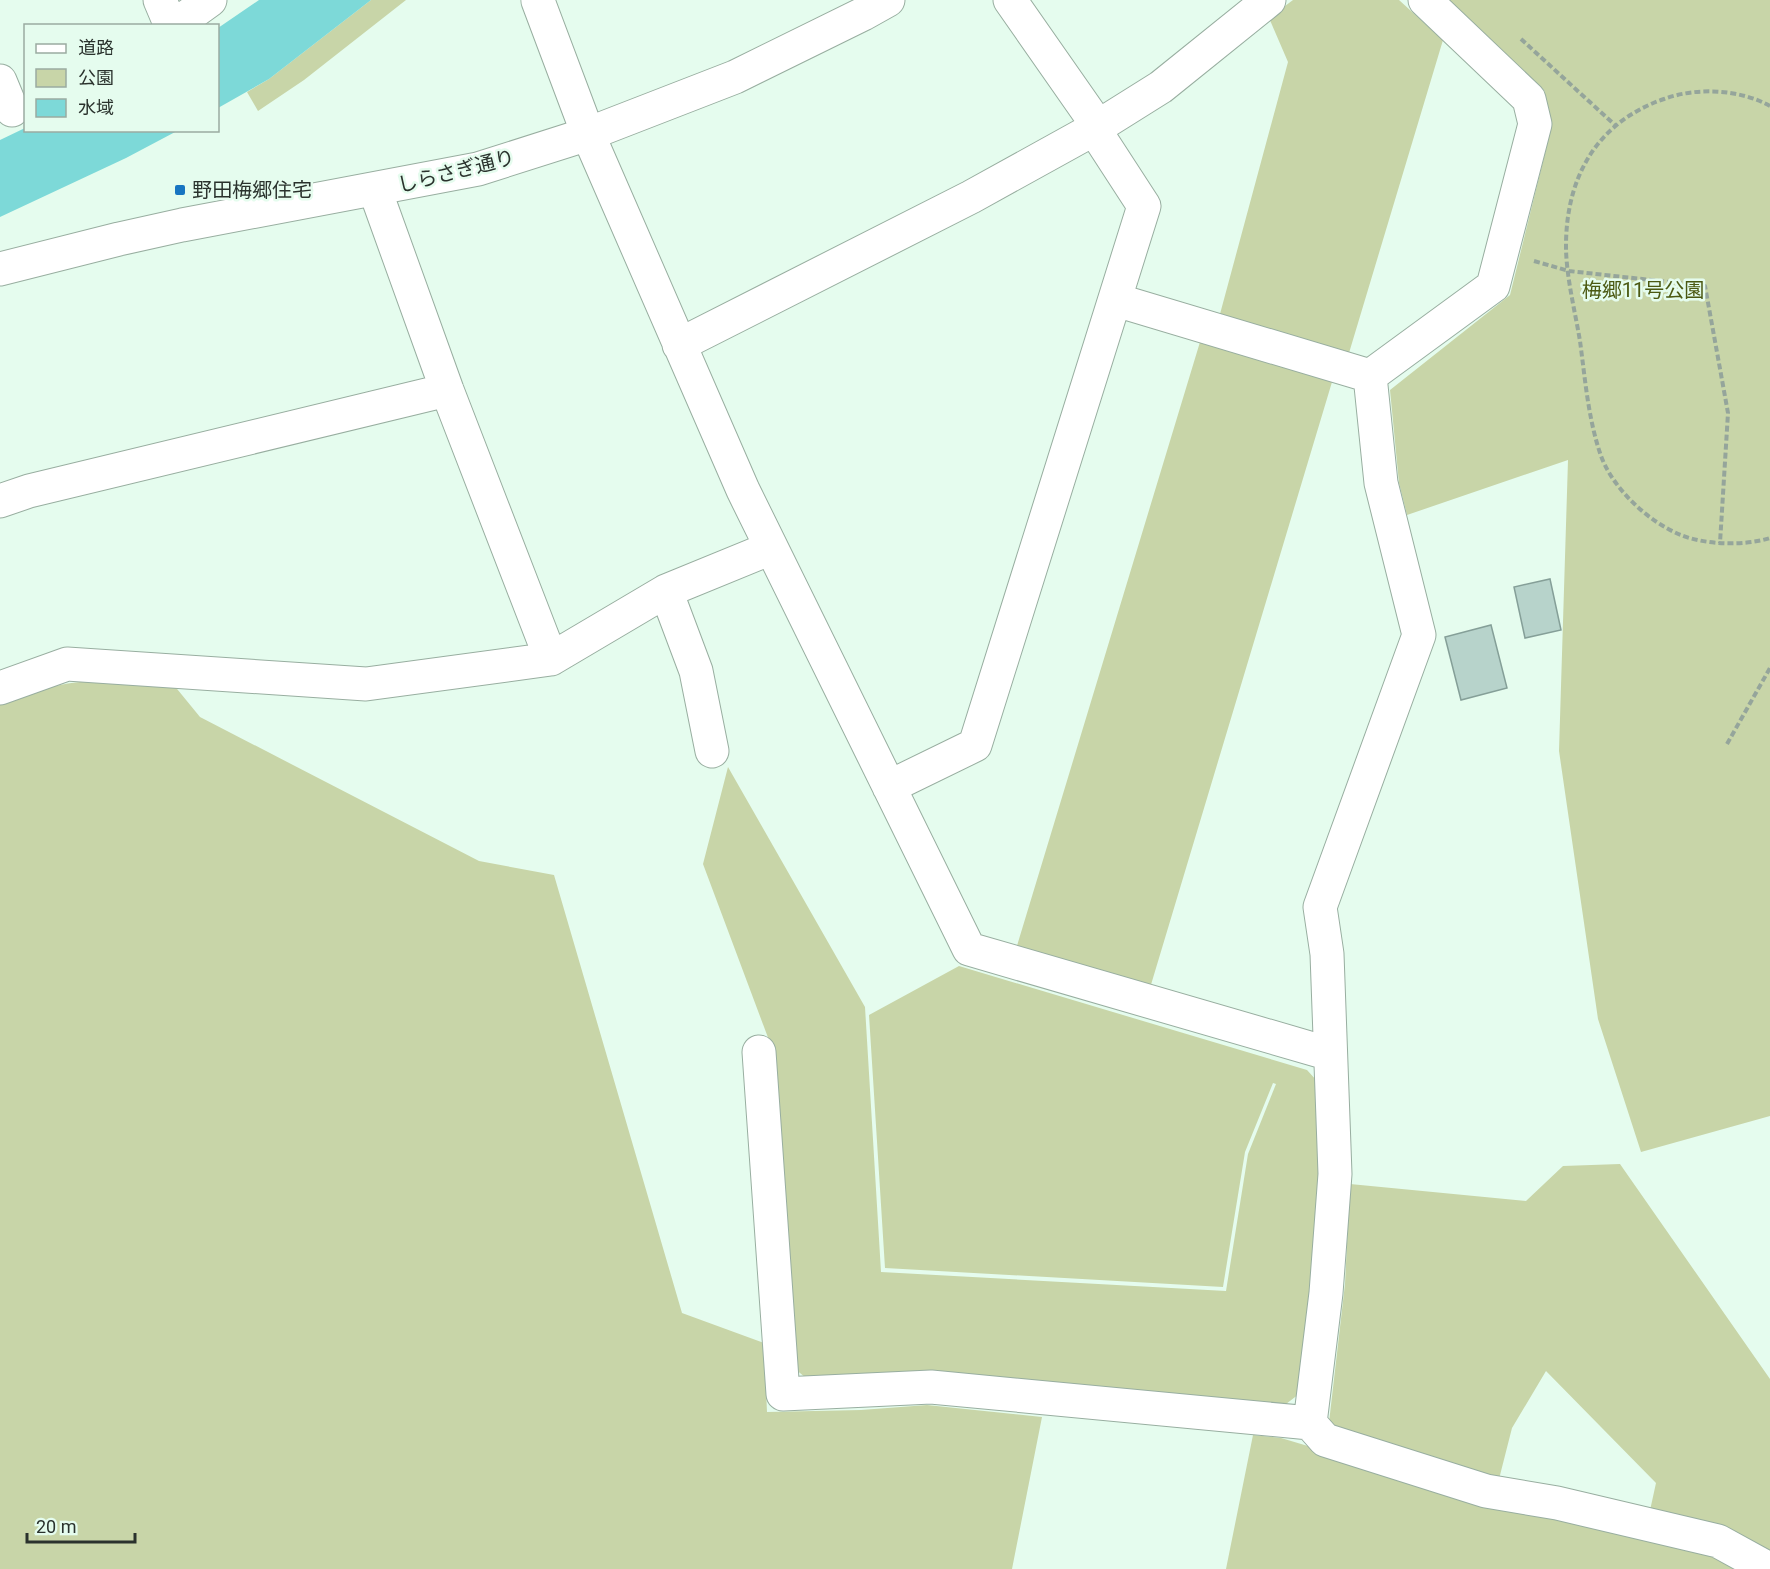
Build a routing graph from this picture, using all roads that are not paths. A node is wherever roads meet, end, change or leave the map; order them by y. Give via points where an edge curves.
1 (160, 0) edge
2 (210, 0) edge
3 (539, 0) edge
4 (888, 0) edge
5 (1010, 0) edge
6 (1269, 0) edge
7 (1425, 0) edge
8 (172, 24) edge
9 (176, 24) edge
10 (1096, 127) junction
11 (588, 134) junction
12 (375, 190) junction
13 (0, 269) edge
14 (1116, 300) junction
15 (679, 345) junction
16 (1370, 376) junction
17 (447, 390) junction
18 (0, 501) edge
19 (771, 548) junction
20 (666, 591) junction
21 (551, 659) junction
22 (0, 688) edge
23 (711, 751) dead end
24 (890, 787) junction
25 (759, 1052) dead end
26 (1330, 1054) junction
27 (1310, 1423) junction
28 (1769, 1569) edge

1 - 8 street
2 - 9 street
3 - 11 street
4 - 11 street, しらさぎ通り via 735,77
5 - 10 street
6 - 10 street via 1161,87
7 - 16 street via 1529,99 1534,124 1493,286
10 - 14 street via 1144,206
10 - 15 street via 971,197
11 - 12 street, しらさぎ通り via 478,169
11 - 15 street
12 - 13 street, しらさぎ通り via 259,209
12 - 17 street
14 - 16 street
14 - 24 street via 975,744
15 - 19 street
16 - 26 street via 1381,483 1419,635 1320,907 1327,954
17 - 18 street
17 - 21 street
19 - 20 street
19 - 24 street
20 - 21 street
20 - 23 street via 696,671
21 - 22 street via 366,684 67,664
24 - 26 street via 969,949
25 - 27 street via 783,1394 931,1387
26 - 27 street via 1335,1174
27 - 28 street via 1325,1440 1485,1491 1557,1503 1718,1541

